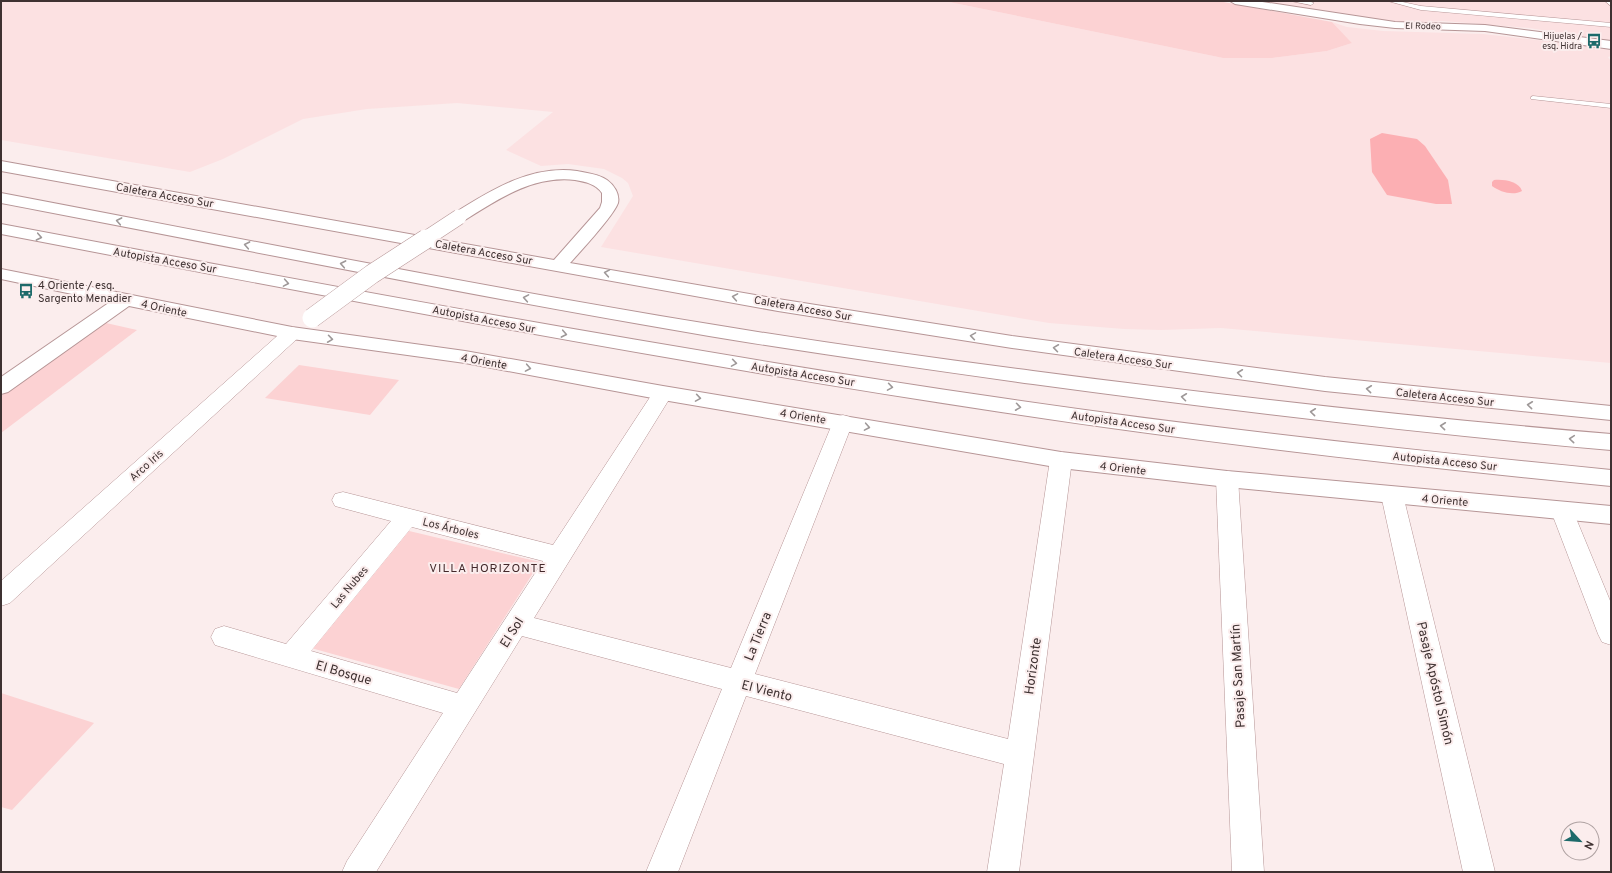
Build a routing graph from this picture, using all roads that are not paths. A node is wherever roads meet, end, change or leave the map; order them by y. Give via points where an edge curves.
1 (1235, 1) edge
2 (1294, 1) edge
3 (1391, 1) edge
4 (1608, 1) edge
5 (1611, 4) edge
6 (1312, 6) edge
7 (1611, 25) edge
8 (1611, 45) edge
9 (1533, 98) dead end
10 (1611, 106) edge
11 (1, 166) edge
12 (1, 198) edge
13 (1, 229) edge
14 (559, 265) junction
15 (2, 275) edge
16 (125, 300) junction
17 (292, 333) junction
18 (1, 387) edge
19 (663, 392) junction
20 (1611, 413) edge
21 (843, 422) junction
22 (1611, 442) edge
23 (1061, 460) junction
24 (1611, 478) edge
25 (1227, 479) junction
26 (1392, 495) junction
27 (343, 500) dead end
28 (1562, 511) junction
29 (1611, 515) edge
30 (407, 517) junction
31 (559, 556) junction
32 (1, 596) edge
33 (516, 624) junction
34 (1611, 634) edge
35 (224, 637) dead end
36 (291, 657) junction
37 (739, 682) junction
38 (463, 707) junction
39 (1019, 755) junction
40 (358, 872) edge
41 (662, 872) edge
42 (1003, 872) edge
43 (1248, 872) edge
44 (1479, 872) edge

1 - 6 main road, El Rodeo
2 - 6 lane
3 - 7 lane via 1422,8
4 - 5 lane
6 - 8 main road, El Rodeo via 1380,24 1500,30
9 - 10 lane
11 - 14 main road, Caletera Acceso Sur
22 -> 12 main road via 1313,412 869,355 564,305
13 -> 24 main road, Autopista Acceso Sur via 596,340 1003,405 1281,443
14 - 17 main road, bridge via 607,209 610,193 600,182 569,174 540,176 507,188 458,216 372,274
20 -> 14 main road, Caletera Acceso Sur via 1325,384 1012,342 778,305
15 - 16 main road, 4 Oriente
16 - 17 main road, 4 Oriente
16 - 18 main road
17 -> 19 main road, 4 Oriente via 465,357
17 - 32 street, Arco Iris
19 -> 21 main road, 4 Oriente
19 - 31 street, El Sol
21 -> 23 main road, 4 Oriente
21 - 37 street, La Tierra
23 - 25 main road, 4 Oriente
23 - 39 street, Horizonte
25 - 26 main road, 4 Oriente
25 - 43 street, Pasaje San Martín
26 - 28 main road, 4 Oriente
26 - 44 street, Pasaje Apóstol Simón
27 - 30 street, Los Árboles
28 - 29 main road, 4 Oriente
28 - 34 street
30 - 31 street, Los Árboles
30 - 36 street, Las Nubes
31 - 33 street, El Sol
33 - 37 street, El Viento
33 - 38 street, El Sol
35 - 36 street, El Bosque
36 - 38 street, El Bosque
37 - 39 street, El Viento
37 - 41 street, La Tierra
38 - 40 street, El Sol
39 - 42 street, Horizonte

